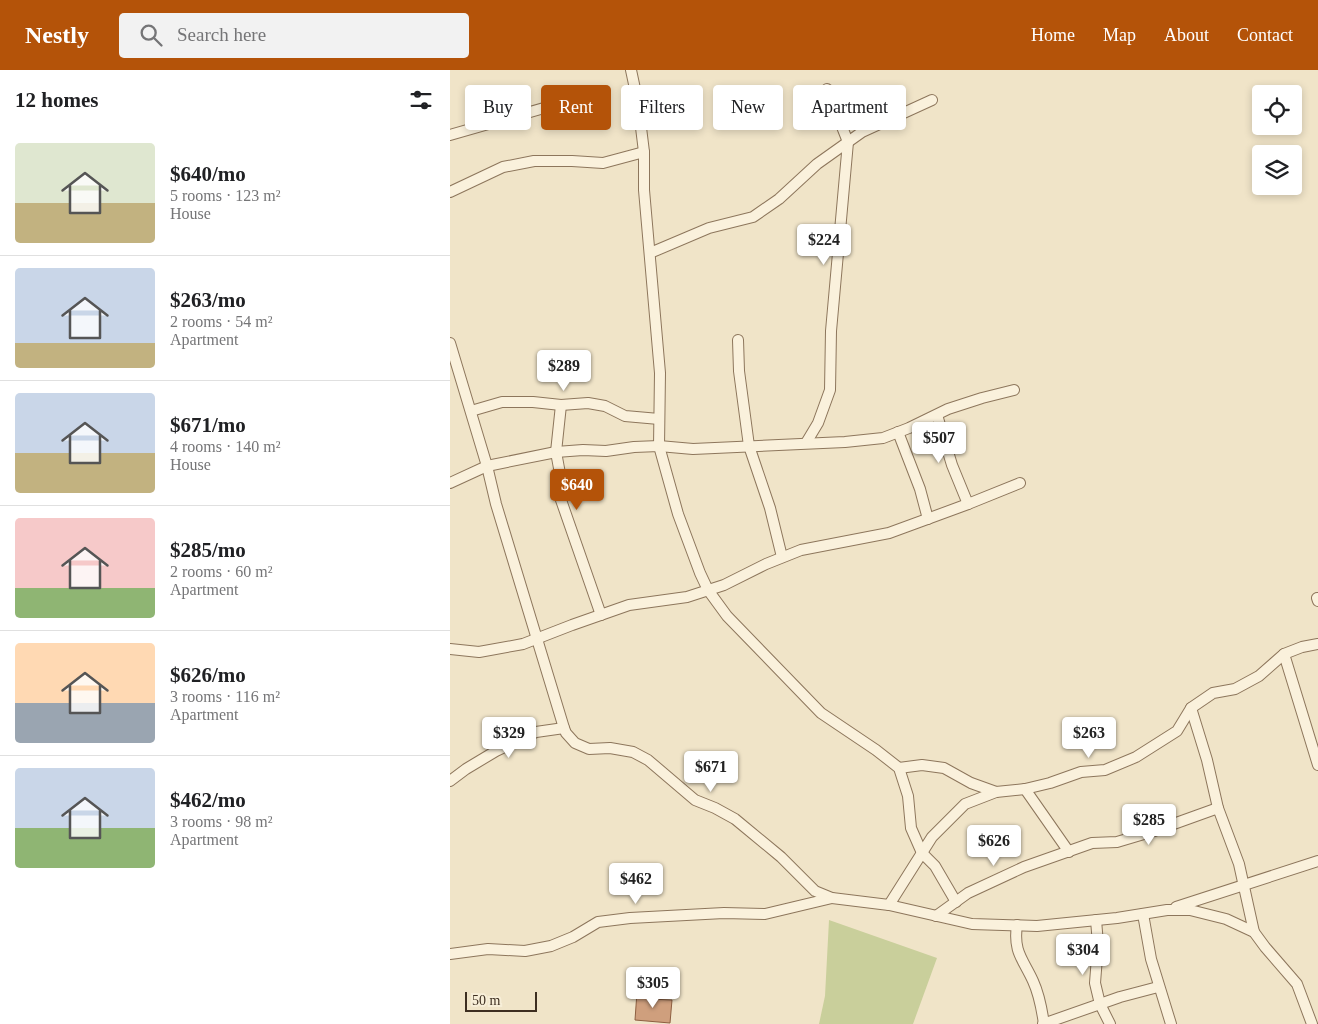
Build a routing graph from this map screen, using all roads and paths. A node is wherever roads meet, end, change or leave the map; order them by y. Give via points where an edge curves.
1 (631, 70) edge
2 (932, 100) dead end
3 (541, 109) edge
4 (843, 130) edge
5 (450, 135) edge
6 (848, 142) junction
7 (644, 152) junction
8 (450, 192) edge
9 (650, 253) junction
10 (738, 340) dead end
11 (450, 342) edge
12 (1014, 390) dead end
13 (561, 405) junction
14 (471, 411) junction
15 (936, 414) junction
16 (659, 419) junction
17 (898, 432) junction
18 (806, 443) junction
19 (659, 446) junction
20 (750, 446) junction
21 (556, 452) junction
22 (487, 466) junction
23 (450, 483) edge
24 (1020, 483) dead end
25 (968, 504) junction
26 (928, 519) junction
27 (782, 558) junction
28 (708, 590) junction
29 (601, 615) junction
30 (537, 639) junction
31 (1318, 644) edge
32 (450, 649) edge
33 (1284, 654) junction
34 (1190, 708) junction
35 (564, 728) junction
36 (1318, 766) edge
37 (899, 768) junction
38 (450, 781) edge
39 (1025, 789) junction
40 (996, 792) junction
41 (1218, 808) junction
42 (1069, 852) junction
43 (922, 853) junction
44 (1318, 861) edge
45 (1243, 885) junction
46 (832, 898) junction
47 (956, 902) junction
48 (889, 905) junction
49 (1166, 910) junction
50 (1143, 914) junction
51 (936, 916) junction
52 (1096, 920) junction
53 (1017, 925) junction
54 (1254, 932) junction
55 (450, 954) edge
56 (1158, 987) junction
57 (1100, 1004) junction
58 (1044, 1024) edge
59 (1110, 1024) edge
60 (1171, 1024) edge
61 (1312, 1024) edge

1 - 7 street
2 - 6 street via 862,132
3 - 5 street
4 - 6 street
6 - 9 street via 753,217 709,228
6 - 18 street via 831,331 830,390 818,423
7 - 8 street via 603,163 534,162 503,167
7 - 9 street
9 - 16 street via 660,373
10 - 20 street via 739,372
11 - 14 street
12 - 15 street
13 - 14 street via 502,402
13 - 16 street via 588,403 605,406 625,416
13 - 21 street
14 - 22 street
15 - 17 street
15 - 25 street
16 - 19 street
17 - 18 street via 883,438
17 - 26 street
18 - 20 street
19 - 20 street
19 - 21 street
19 - 28 street via 678,514
20 - 27 street
21 - 22 street
21 - 29 street via 561,500
22 - 23 street
22 - 30 street
24 - 25 street
25 - 26 street
26 - 27 street via 889,532 801,550
27 - 28 street
28 - 29 street via 686,597 629,605
28 - 37 street via 727,616 821,713
29 - 30 street
30 - 32 street via 479,652
30 - 35 street
31 - 33 street
33 - 34 street via 1258,676 1235,689 1213,693
33 - 36 street
34 - 39 street via 1178,731 1136,757 1105,770 1081,772
34 - 41 street
35 - 38 street via 536,732 496,751
35 - 46 street via 575,743 589,749 633,752 648,760 695,800 735,819 781,857 815,891
37 - 40 street via 922,765 944,768
37 - 43 street via 908,796 910,828
39 - 40 street
39 - 42 street
40 - 43 street via 965,804 932,836
41 - 42 street via 1154,831 1116,842 1092,843
41 - 45 street via 1239,864
42 - 47 street via 1024,867 968,893
43 - 47 street via 935,866
43 - 48 street
44 - 45 street
45 - 49 street
45 - 54 street
46 - 48 street
46 - 55 street via 765,914 724,913 598,922 551,946 524,951 488,949
47 - 51 street
48 - 51 street
49 - 50 street
49 - 54 street via 1190,910 1226,919
50 - 52 street
50 - 56 street
51 - 53 street via 972,924
52 - 53 street
52 - 57 street via 1095,983
53 - 58 street via 1015,937 1019,955 1034,982
54 - 61 street via 1297,984
56 - 57 street
56 - 60 street
57 - 58 street
57 - 59 street

